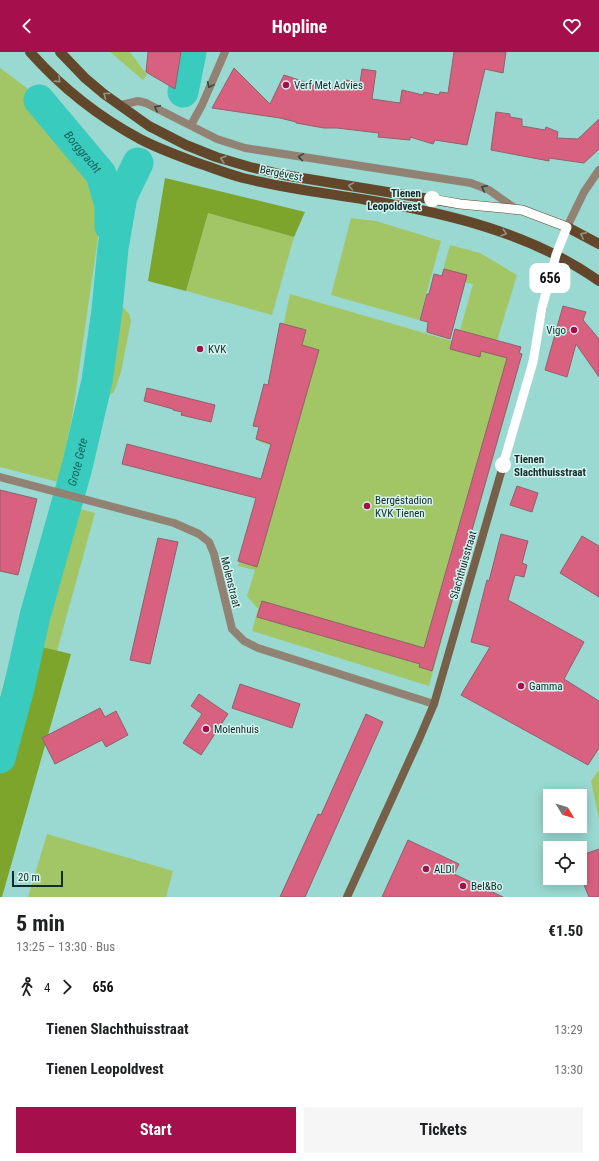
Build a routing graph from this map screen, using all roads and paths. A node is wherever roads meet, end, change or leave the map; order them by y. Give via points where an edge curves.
1 (30, 52) edge
2 (60, 52) edge
3 (225, 52) edge
4 (121, 105) junction
5 (191, 125) junction
6 (599, 170) edge
7 (517, 210) junction
8 (567, 227) junction
9 (599, 244) edge
10 (556, 255) junction
11 (599, 281) edge
12 (0, 477) edge
13 (434, 704) junction
14 (347, 897) edge

1 -> 10 main road, Bergévest via 60,82 110,121 162,150 241,178 374,201 469,222 512,236
4 -> 2 main road, Bergévest via 85,78
3 -> 5 street
5 -> 4 street, Bergévest via 146,103 138,101
7 -> 4 main road, Bergévest via 376,191 250,167 186,145 149,126
7 -> 5 street, Bergévest via 489,190 471,183 260,151 217,139
6 - 8 street via 584,192
7 - 8 main road, Bergévest
9 -> 8 main road, Bergévest
8 - 10 street, Slachthuisstraat
10 - 11 main road, Bergévest
10 - 13 street, Slachthuisstraat via 542,308 533,362
12 - 13 street, Molenstraat via 174,524 200,534 209,542 214,554 232,629 244,642
13 - 14 street, Slachthuisstraat

